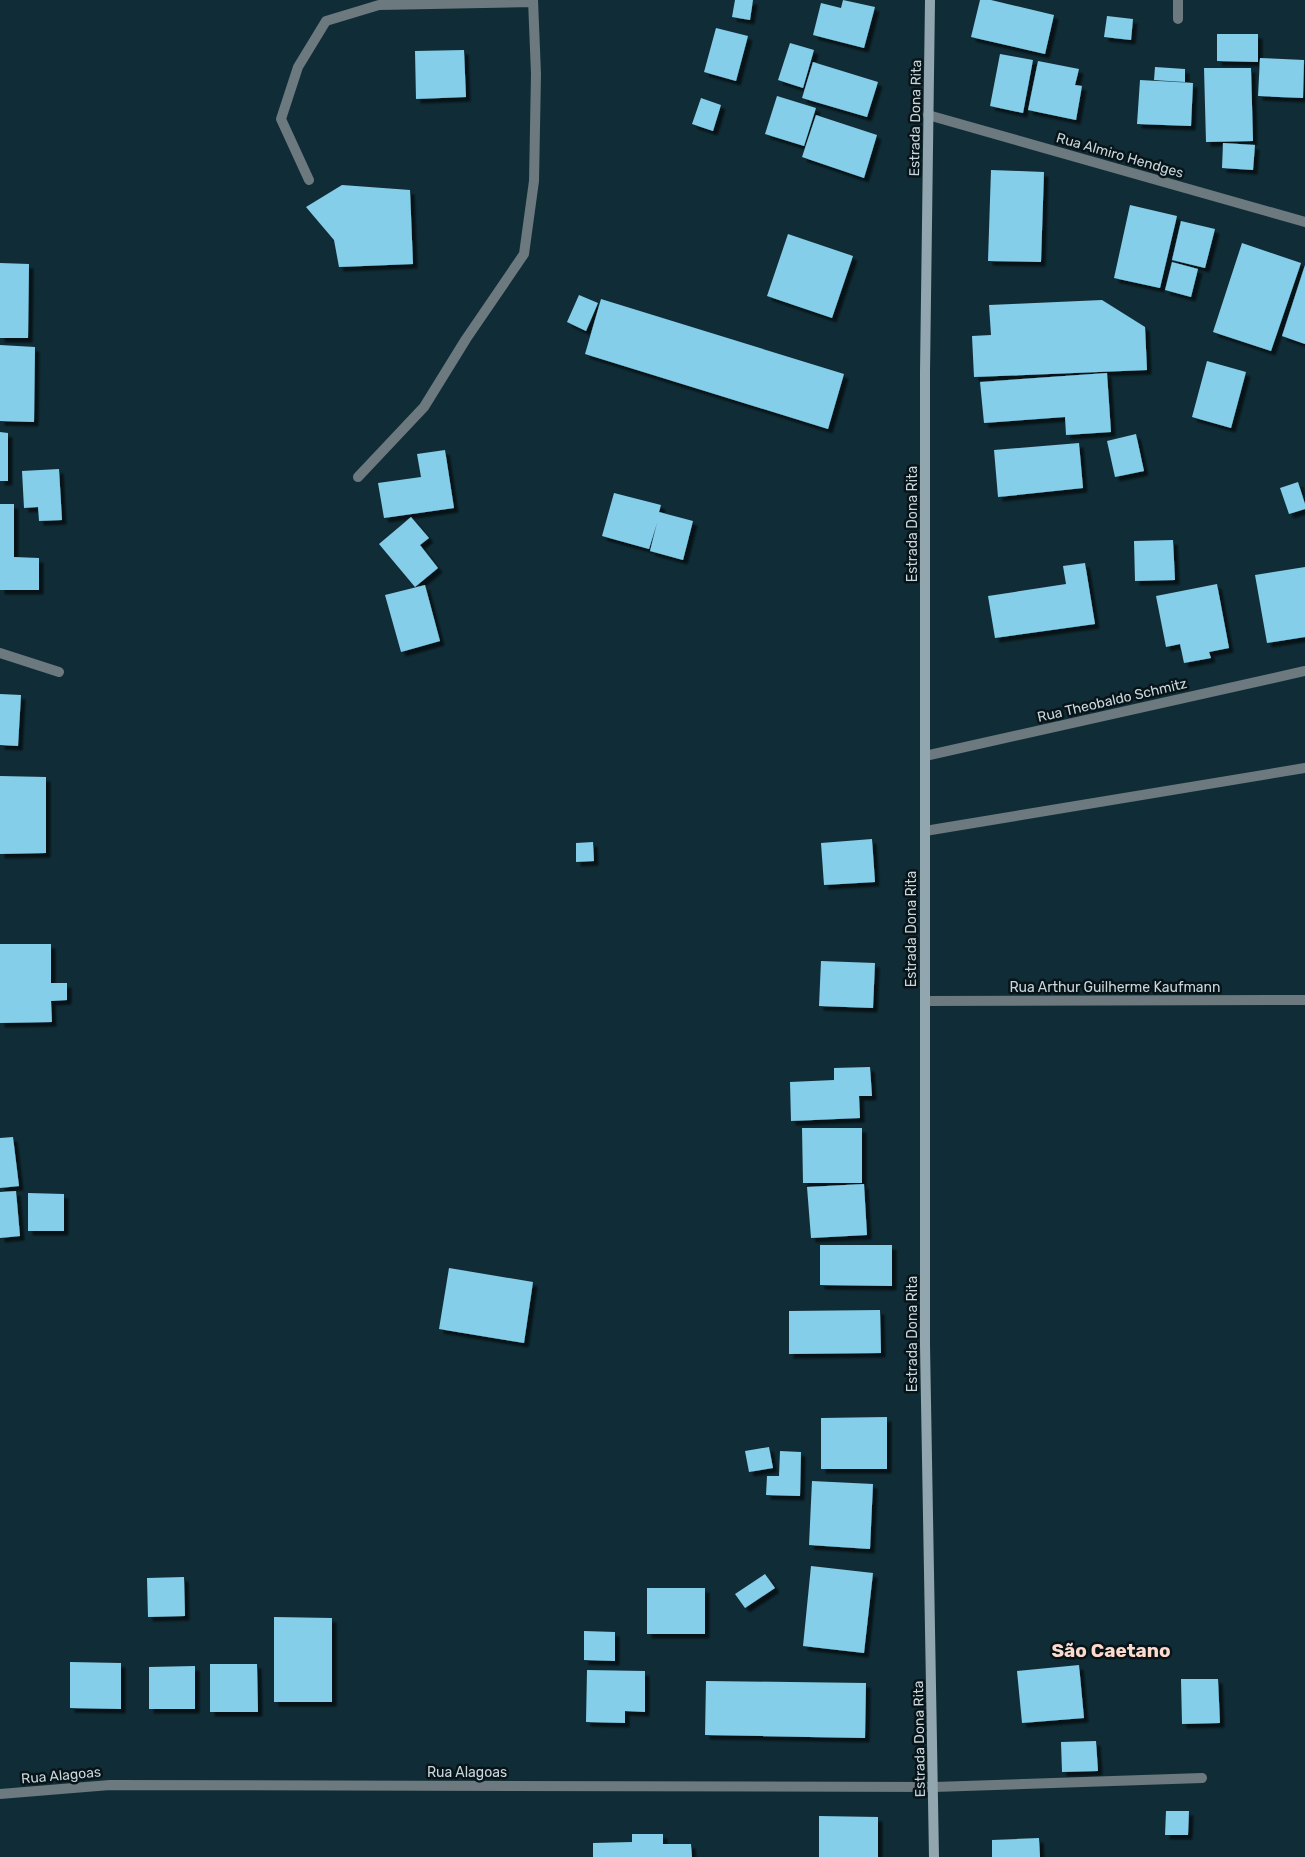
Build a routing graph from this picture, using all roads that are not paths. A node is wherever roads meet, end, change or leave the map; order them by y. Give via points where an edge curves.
1 (930, 0) edge
2 (1178, 0) edge
3 (533, 1) edge
4 (1178, 20) dead end
5 (928, 115) junction
6 (309, 180) dead end
7 (1305, 222) edge
8 (358, 477) dead end
9 (0, 653) edge
10 (1305, 671) edge
11 (58, 672) dead end
12 (925, 756) junction
13 (1305, 768) edge
14 (925, 831) junction
15 (1305, 1000) edge
16 (925, 1001) junction
17 (1202, 1778) dead end
18 (934, 1787) junction
19 (0, 1794) edge
20 (934, 1857) edge

1 - 5 main road, Estrada Dona Rita
2 - 4 street
3 - 6 street via 379,5 326,21 298,67 281,119
3 - 8 street via 536,74 534,181 524,254 424,407
5 - 7 street, Rua Almiro Hendges
5 - 12 main road, Estrada Dona Rita
9 - 11 street
10 - 12 street, Rua Theobaldo Schmitz
12 - 14 main road, Estrada Dona Rita
13 - 14 street
14 - 16 main road, Estrada Dona Rita
15 - 16 street, Rua Arthur Guilherme Kaufmann
16 - 18 main road, Estrada Dona Rita via 925,1345
17 - 18 street, Rua Alagoas
18 - 19 street, Rua Alagoas via 110,1785
18 - 20 main road, Estrada Dona Rita

